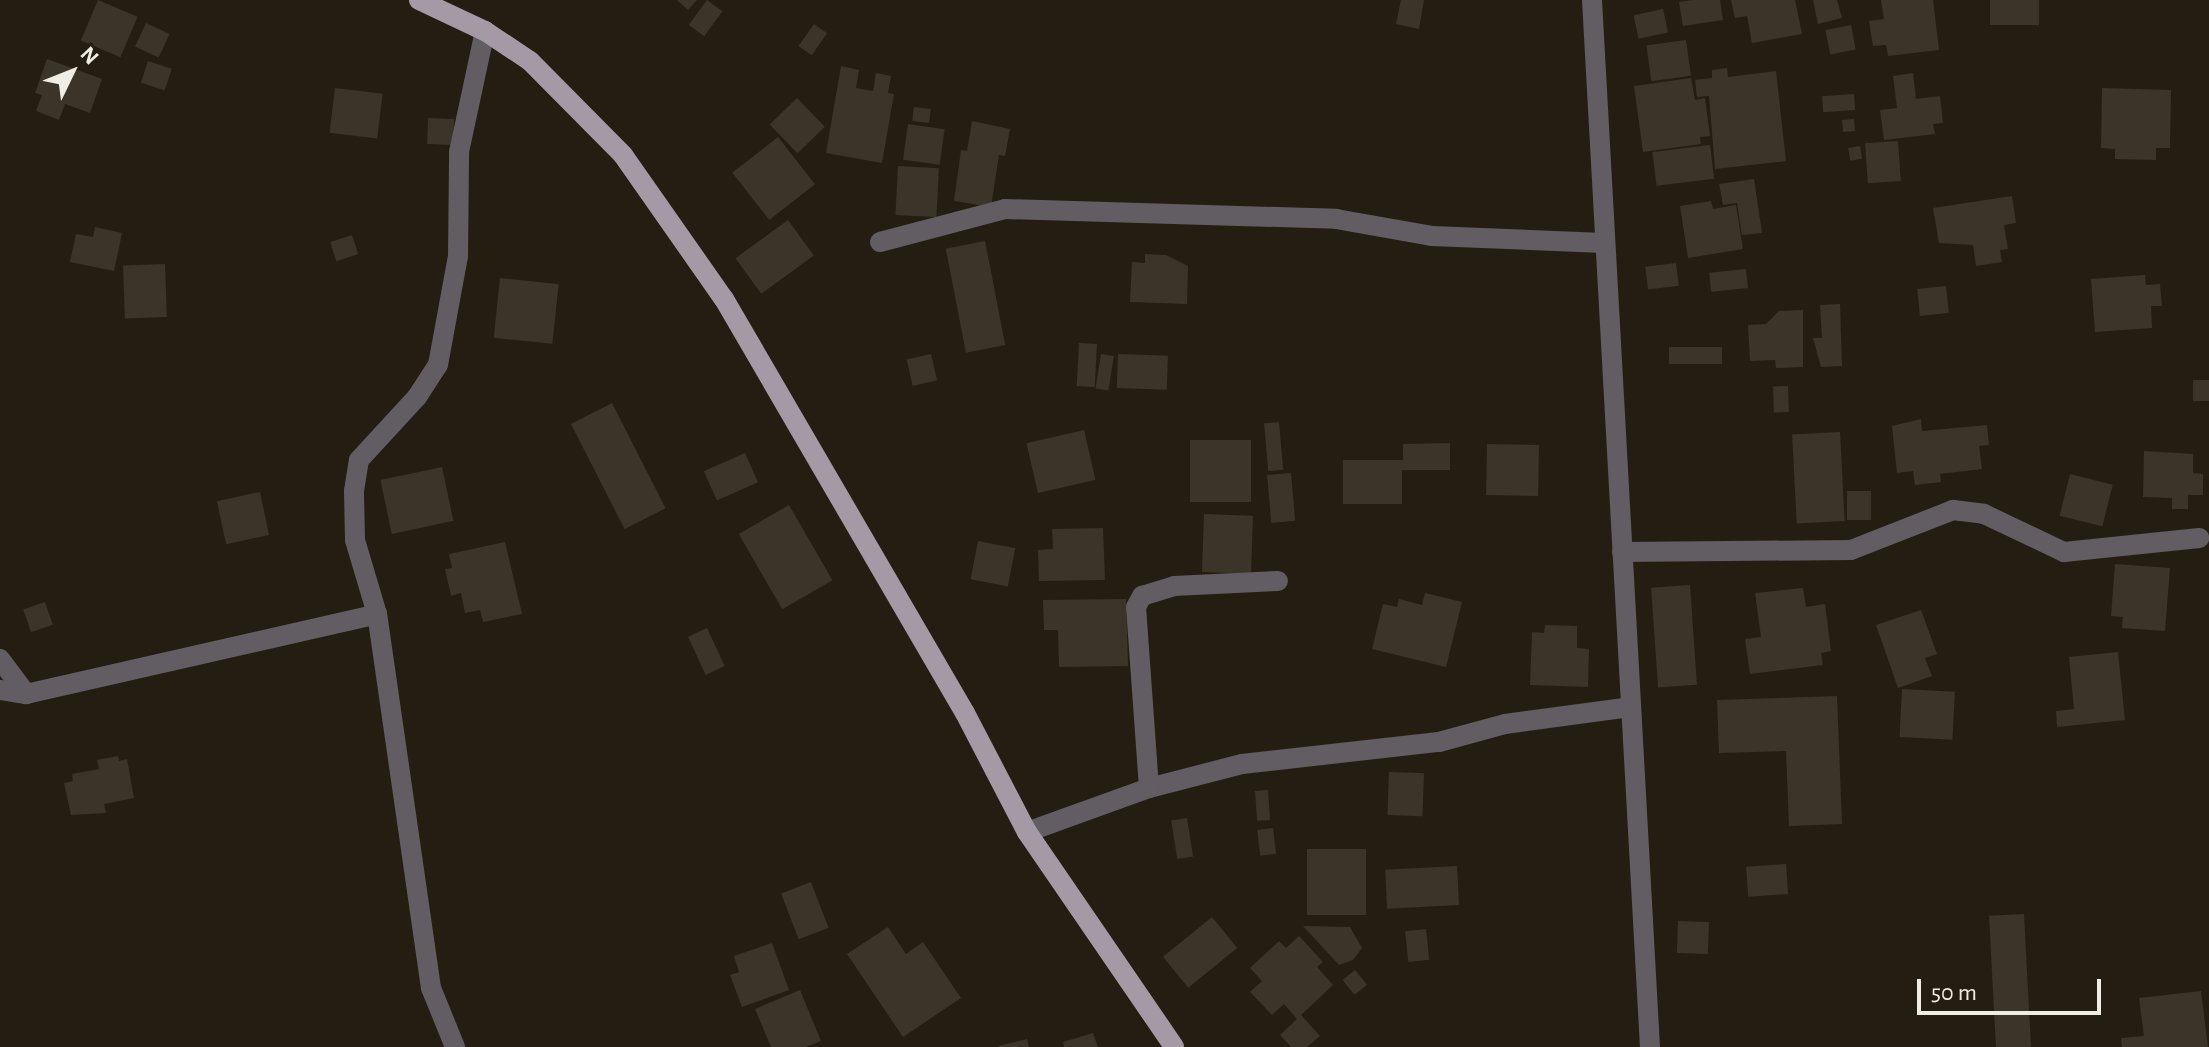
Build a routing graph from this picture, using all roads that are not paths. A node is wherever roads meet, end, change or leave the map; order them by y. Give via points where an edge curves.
1 (419, 0) edge
2 (1592, 0) edge
3 (447, 6) edge
4 (485, 31) junction
5 (880, 242) dead end
6 (1604, 243) junction
7 (2199, 538) dead end
8 (1622, 552) junction
9 (1278, 581) dead end
10 (377, 614) junction
11 (0, 659) edge
12 (0, 690) edge
13 (26, 694) junction
14 (1630, 707) junction
15 (1149, 788) junction
16 (1027, 832) junction
17 (455, 1047) edge
18 (1174, 1047) edge
19 (1650, 1047) edge

1 - 3 main road
2 - 6 street
3 - 4 main road
4 - 10 street via 459,152 458,256 438,365 417,397 359,460 355,540
4 - 16 main road via 530,61 623,155 724,299 965,713
5 - 6 street via 1005,209 1336,219 1432,236
6 - 8 street
7 - 8 street via 2064,552 1984,514 1953,510 1851,550
8 - 14 street
9 - 15 street via 1174,586 1142,596 1136,607
10 - 13 street
10 - 17 street via 431,988
11 - 13 street
12 - 13 street
14 - 15 street via 1505,724 1426,744 1242,764
14 - 19 street
15 - 16 street
16 - 18 main road

